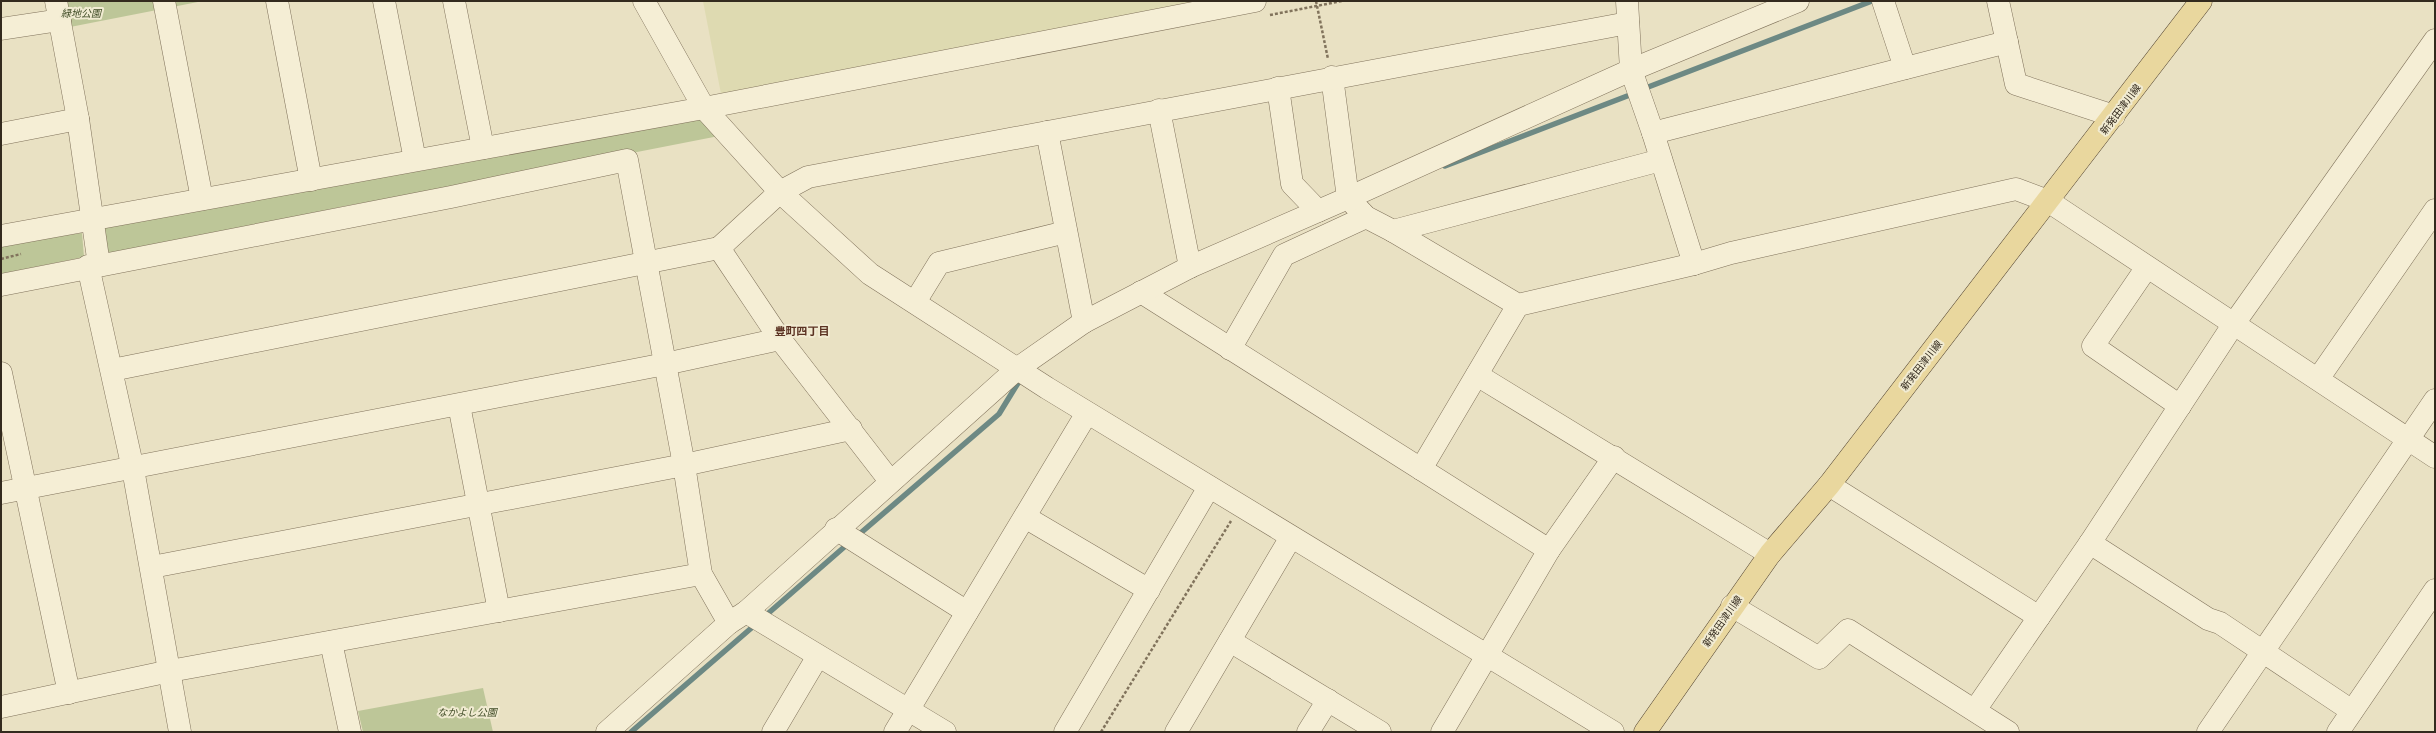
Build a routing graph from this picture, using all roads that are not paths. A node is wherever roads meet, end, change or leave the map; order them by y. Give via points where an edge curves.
1 (164, 1) edge
2 (277, 1) edge
3 (384, 1) edge
4 (454, 1) edge
5 (644, 1) edge
6 (1255, 1) edge
7 (1627, 1) edge
8 (1798, 1) edge
9 (1883, 1) edge
10 (2201, 1) edge
11 (2002, 5) edge
12 (58, 10) edge
13 (1628, 23) junction
14 (1, 29) edge
15 (2435, 40) edge
16 (2007, 42) junction
17 (1905, 68) junction
18 (1631, 70) junction
19 (1332, 77) junction
20 (1278, 88) junction
21 (704, 108) junction
22 (1158, 110) junction
23 (2114, 116) junction
24 (78, 118) junction
25 (1047, 132) junction
26 (1653, 133) junction
27 (1, 134) edge
28 (483, 148) junction
29 (414, 160) junction
30 (1661, 160) junction
31 (311, 180) junction
32 (780, 192) junction
33 (1348, 198) junction
34 (202, 199) junction
35 (2048, 201) junction
36 (2435, 210) edge
37 (1318, 211) junction
38 (1366, 218) junction
39 (93, 219) junction
40 (1394, 231) junction
41 (1066, 232) junction
42 (1, 236) edge
43 (719, 248) junction
44 (646, 262) junction
45 (1694, 264) junction
46 (94, 266) junction
47 (1190, 267) junction
48 (2147, 267) junction
49 (1, 285) edge
50 (1141, 292) junction
51 (915, 302) junction
52 (1518, 306) junction
53 (1084, 322) junction
54 (2233, 325) junction
55 (780, 338) junction
56 (1230, 349) junction
57 (665, 364) junction
58 (1018, 368) junction
59 (112, 370) junction
60 (1, 374) edge
61 (1477, 375) junction
62 (2318, 379) junction
63 (2435, 400) edge
64 (459, 405) junction
65 (2180, 406) junction
66 (1087, 413) junction
67 (851, 429) junction
68 (2409, 438) junction
69 (1614, 457) junction
70 (2435, 457) edge
71 (684, 465) junction
72 (134, 469) junction
73 (1421, 469) junction
74 (890, 481) junction
75 (1828, 484) junction
76 (1209, 487) junction
77 (26, 489) junction
78 (1, 493) edge
79 (480, 504) junction
80 (1025, 517) junction
81 (836, 529) junction
82 (1291, 537) junction
83 (2090, 543) junction
84 (1549, 550) junction
85 (1770, 554) junction
86 (152, 567) junction
87 (701, 574) junction
88 (1149, 590) junction
89 (2435, 590) edge
90 (1732, 606) junction
91 (500, 611) junction
92 (967, 612) junction
93 (2039, 617) junction
94 (738, 618) junction
95 (1230, 641) junction
96 (331, 642) junction
97 (2262, 651) junction
98 (818, 656) junction
99 (1487, 656) junction
100 (170, 671) junction
101 (69, 693) junction
102 (1328, 700) junction
103 (1, 707) edge
104 (908, 710) junction
105 (1975, 710) junction
106 (2352, 711) junction
107 (180, 732) edge
108 (350, 732) edge
109 (607, 732) edge
110 (773, 732) edge
111 (895, 732) edge
112 (945, 732) edge
113 (1065, 732) edge
114 (1176, 732) edge
115 (1308, 732) edge
116 (1380, 732) edge
117 (1442, 732) edge
118 (1613, 732) edge
119 (1645, 732) edge
120 (2008, 732) edge
121 (2208, 732) edge
122 (2338, 732) edge

1 - 34 street
2 - 31 street
3 - 29 street
4 - 28 street
5 - 21 street
6 - 21 street
7 - 13 street
8 - 18 street
9 - 17 street
10 - 23 main road, 新発田津川線
11 - 16 street
12 - 14 street
12 - 24 street
13 - 18 street
13 - 19 street
15 - 54 street
16 - 17 street
16 - 23 street via 2016,84
17 - 26 street
18 - 26 street
18 - 33 street
19 - 20 street
19 - 33 street
20 - 22 street
20 - 37 street via 1292,184
21 - 28 street
21 - 32 street
22 - 25 street
22 - 47 street
23 - 35 main road, 新発田津川線
24 - 27 street
24 - 39 street
25 - 32 street via 808,177
25 - 41 street
26 - 30 street
28 - 29 street
29 - 31 street
30 - 40 street
30 - 45 street
31 - 34 street
32 - 43 street
32 - 51 street via 870,274
33 - 37 street
33 - 38 street
34 - 39 street
35 - 45 street via 2016,189 1731,253
35 - 48 street
35 - 75 main road, 新発田津川線
36 - 62 street
37 - 47 street
38 - 40 street
38 - 56 street via 1284,256
39 - 42 street
39 - 46 street
40 - 52 street
41 - 51 street via 939,263
41 - 53 street
43 - 44 street
43 - 55 street
44 - 46 street via 627,160
44 - 57 street
44 - 59 street
45 - 52 street
46 - 49 street
46 - 59 street
47 - 50 street
48 - 54 street
48 - 65 street via 2093,346
50 - 53 street
50 - 56 street
51 - 58 street
52 - 61 street
53 - 58 street
54 - 62 street
54 - 65 street
55 - 57 street
55 - 67 street
56 - 73 street
57 - 64 street
57 - 71 street
58 - 66 street
58 - 74 street
59 - 72 street
60 - 77 street
61 - 69 street
61 - 73 street
62 - 68 street
63 - 68 street
64 - 72 street
64 - 79 street
65 - 83 street
66 - 76 street
66 - 80 street
67 - 71 street
67 - 74 street
68 - 70 street
68 - 97 street
69 - 84 street
69 - 85 street
71 - 79 street
71 - 87 street
72 - 77 street
72 - 86 street
73 - 84 street
74 - 81 street
75 - 85 main road, 新発田津川線
75 - 93 street
76 - 82 street
76 - 88 street
77 - 78 street
77 - 101 street
79 - 86 street
79 - 91 street
80 - 88 street
80 - 92 street
81 - 92 street
81 - 94 street
82 - 95 street
82 - 99 street
83 - 93 street
83 - 97 street
84 - 99 street
85 - 90 main road, 新発田津川線
86 - 100 street
87 - 91 street
87 - 94 street
88 - 113 street
89 - 106 street
90 - 105 street via 1819,658 1848,630
90 - 119 main road, 新発田津川線
91 - 96 street
92 - 104 street
93 - 105 street
94 - 98 street
94 - 109 street
95 - 102 street
95 - 114 street
96 - 100 street
96 - 108 street
97 - 106 street
97 - 121 street
98 - 104 street
98 - 110 street
99 - 117 street
99 - 118 street
100 - 101 street
100 - 107 street
101 - 103 street
102 - 115 street
102 - 116 street
104 - 111 street
104 - 112 street
105 - 120 street
106 - 122 street

